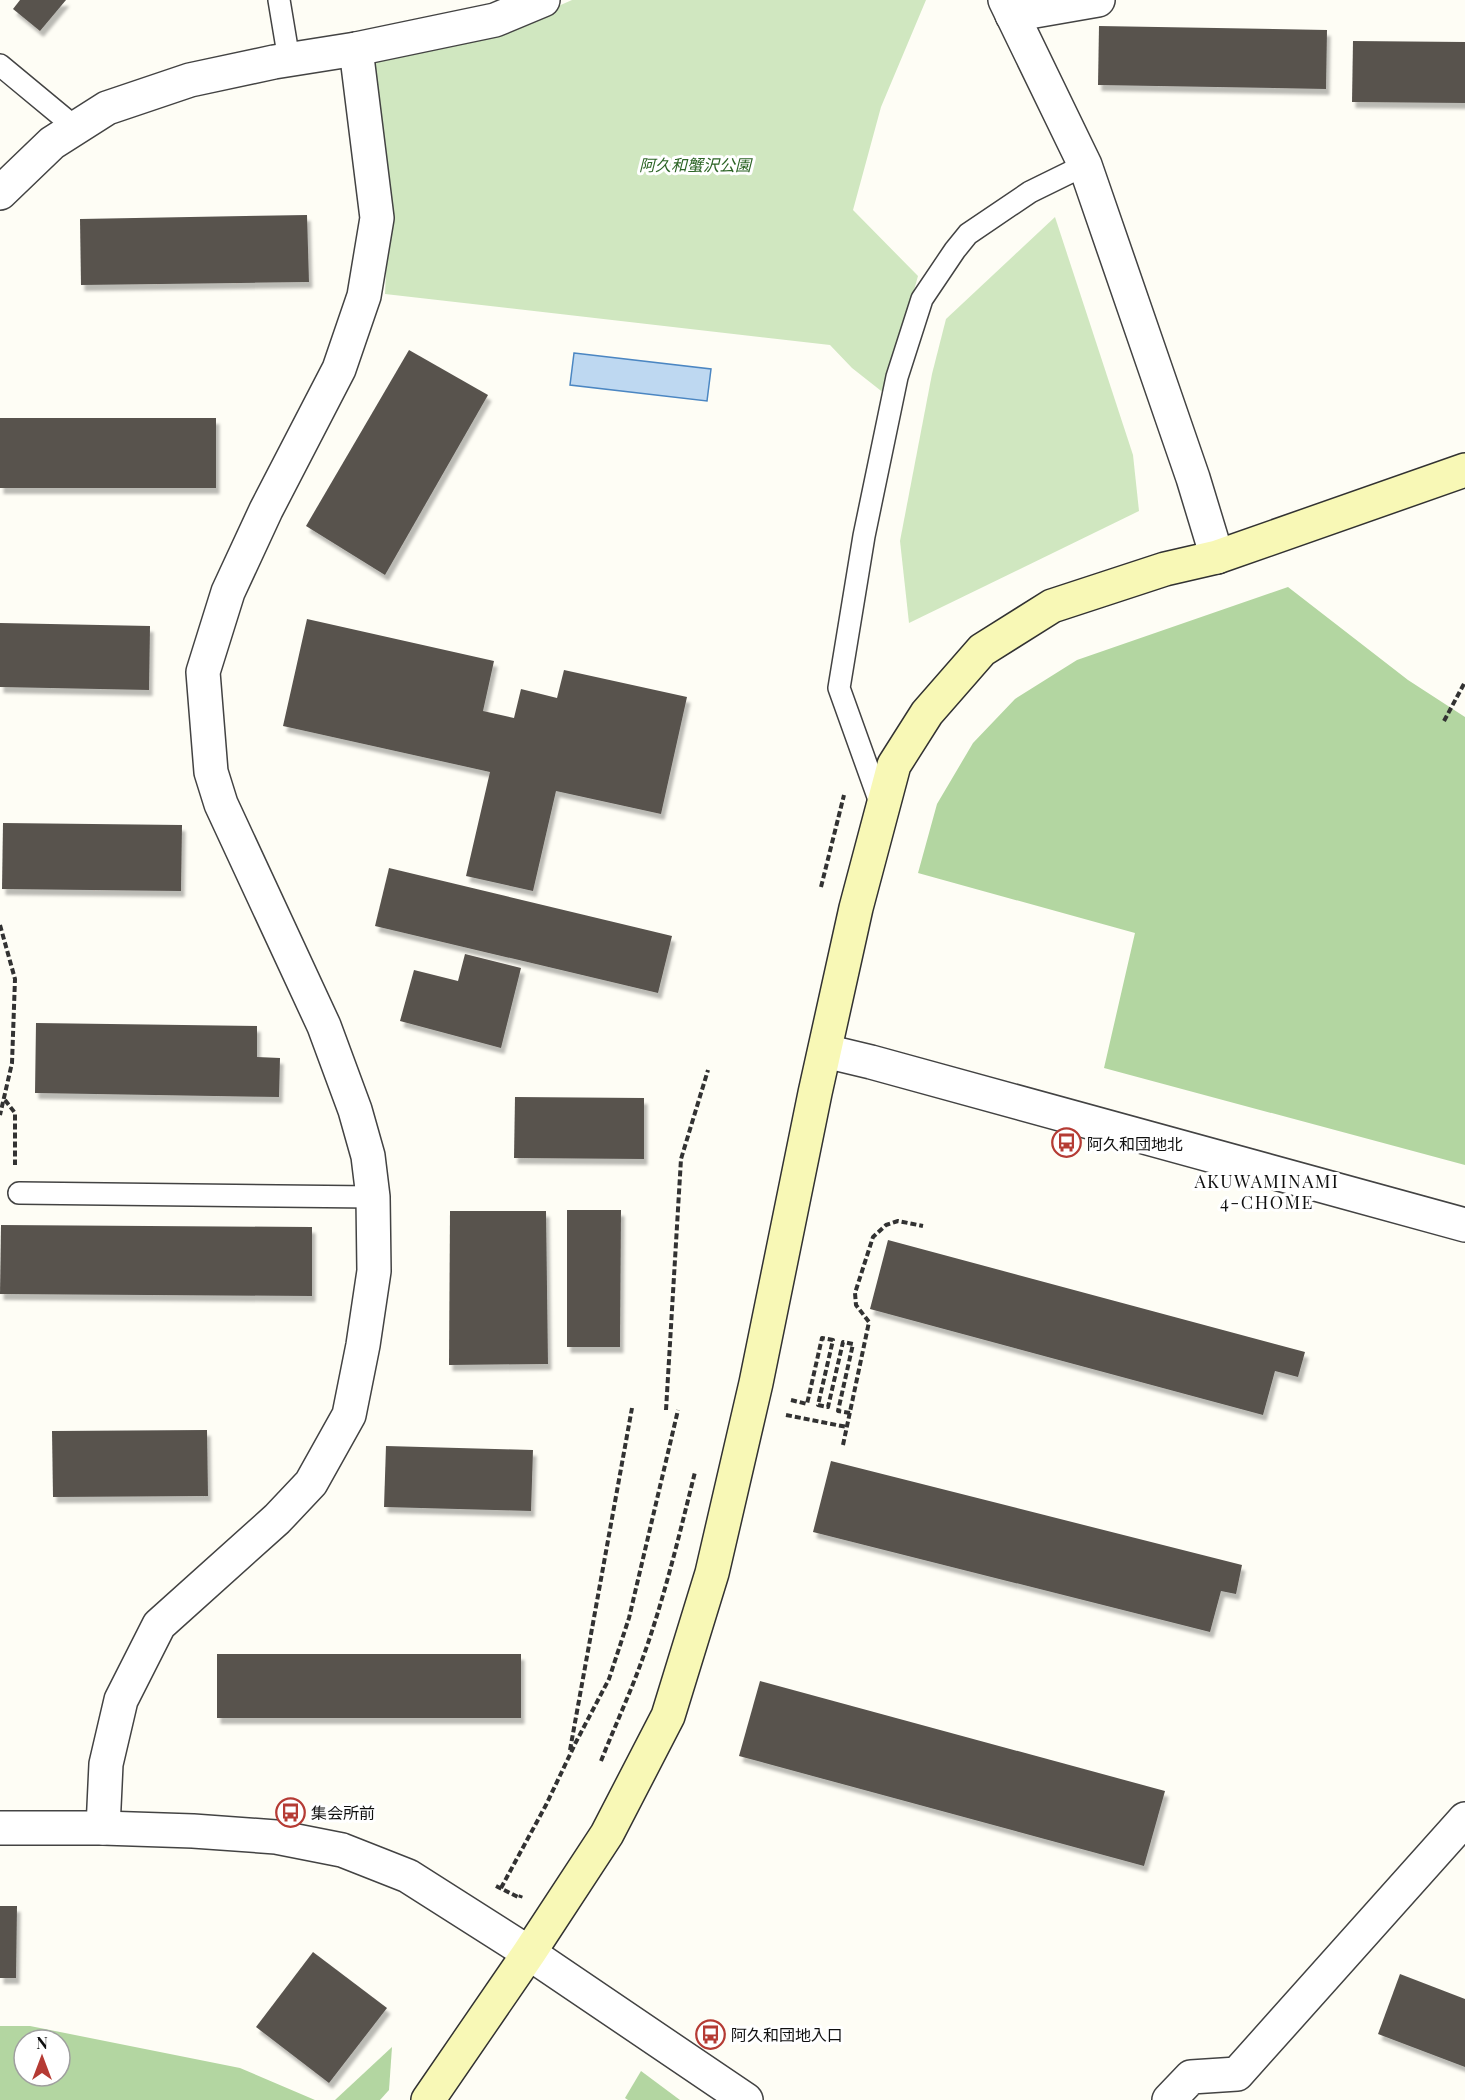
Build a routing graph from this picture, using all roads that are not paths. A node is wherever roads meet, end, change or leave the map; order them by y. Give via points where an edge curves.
1 (279, 0) edge
2 (543, 0) edge
3 (1098, 0) edge
4 (1009, 8) edge
5 (356, 49) junction
6 (290, 60) junction
7 (0, 65) edge
8 (76, 128) junction
9 (1085, 165) junction
10 (0, 193) edge
11 (1465, 470) edge
12 (1217, 557) junction
13 (882, 809) junction
14 (825, 1051) junction
15 (19, 1192) dead end
16 (373, 1197) junction
17 (1465, 1225) edge
18 (1465, 1820) edge
19 (0, 1828) edge
20 (103, 1828) junction
21 (529, 1953) junction
22 (428, 2100) edge
23 (746, 2100) edge
24 (1169, 2100) edge

1 - 6 lane
2 - 5 street via 495,20
3 - 4 street
4 - 9 street
5 - 6 street
5 - 16 street via 377,218 364,296 339,369 228,592 203,672 211,772 221,804 324,1026 355,1110 368,1156
6 - 8 street via 190,80 107,108
7 - 8 lane
8 - 10 street via 52,143
9 - 12 street
9 - 13 lane via 965,226 955,250 922,299 897,377 864,536 839,688
11 - 12 street
12 - 13 street via 1165,569 1052,606 982,650 927,713 894,765
13 - 14 street
14 - 17 street
14 - 21 street via 712,1573 668,1716 607,1834
15 - 16 lane
16 - 20 street via 374,1271 349,1415 311,1483 277,1519 159,1625 121,1700 106,1764
18 - 24 street via 1237,2074 1191,2077
19 - 20 street
20 - 21 street via 276,1837 342,1850 408,1876
21 - 22 street
21 - 23 street

